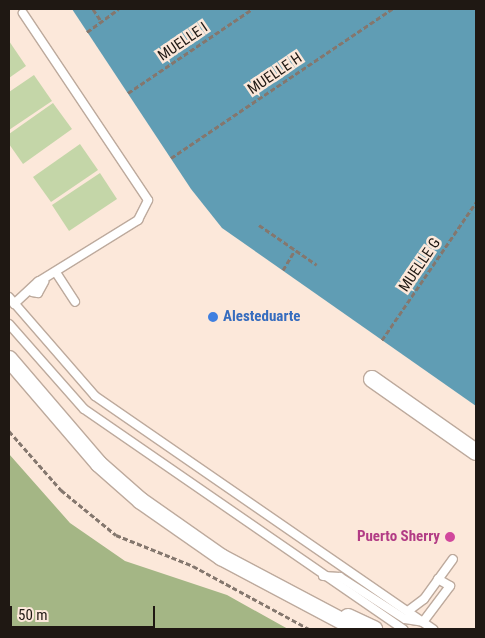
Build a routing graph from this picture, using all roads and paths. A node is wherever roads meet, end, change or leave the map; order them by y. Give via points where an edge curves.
1 (93, 9) edge
2 (119, 9) edge
3 (252, 9) edge
4 (392, 9) edge
5 (23, 13) dead end
6 (101, 21) junction
7 (87, 32) dead end
8 (128, 93) dead end
9 (171, 158) dead end
10 (476, 202) edge
11 (259, 225) dead end
12 (295, 250) junction
13 (317, 265) dead end
14 (283, 270) dead end
15 (57, 274) junction
16 (11, 301) edge
17 (75, 302) dead end
18 (9, 324) edge
19 (382, 340) dead end
20 (9, 359) edge
21 (372, 379) dead end
22 (9, 432) edge
23 (476, 452) edge
24 (453, 559) dead end
25 (323, 576) junction
26 (438, 579) junction
27 (322, 607) junction
28 (408, 611) junction
29 (423, 622) junction
30 (309, 629) edge
31 (357, 629) edge
32 (374, 629) edge
33 (403, 629) edge
34 (433, 629) edge

1 - 6 path
2 - 6 path
3 - 8 path, MUELLE I
4 - 9 path, MUELLE H
5 - 15 lane via 148,200 138,220
6 - 7 path
10 - 19 path, MUELLE G
11 - 12 path
12 - 13 path
12 - 14 path
15 - 16 lane via 38,282 32,292
15 - 17 lane
16 - 28 lane via 95,396
18 - 25 lane via 84,408
20 - 27 street via 99,464 141,501 221,557
21 - 23 street
22 - 30 path via 61,490 116,534 193,566
24 - 26 lane
25 - 29 lane via 340,577 405,619
25 - 33 lane
26 - 28 lane
26 - 29 lane via 450,586
27 - 31 street
27 - 32 street
28 - 29 lane
29 - 34 lane

